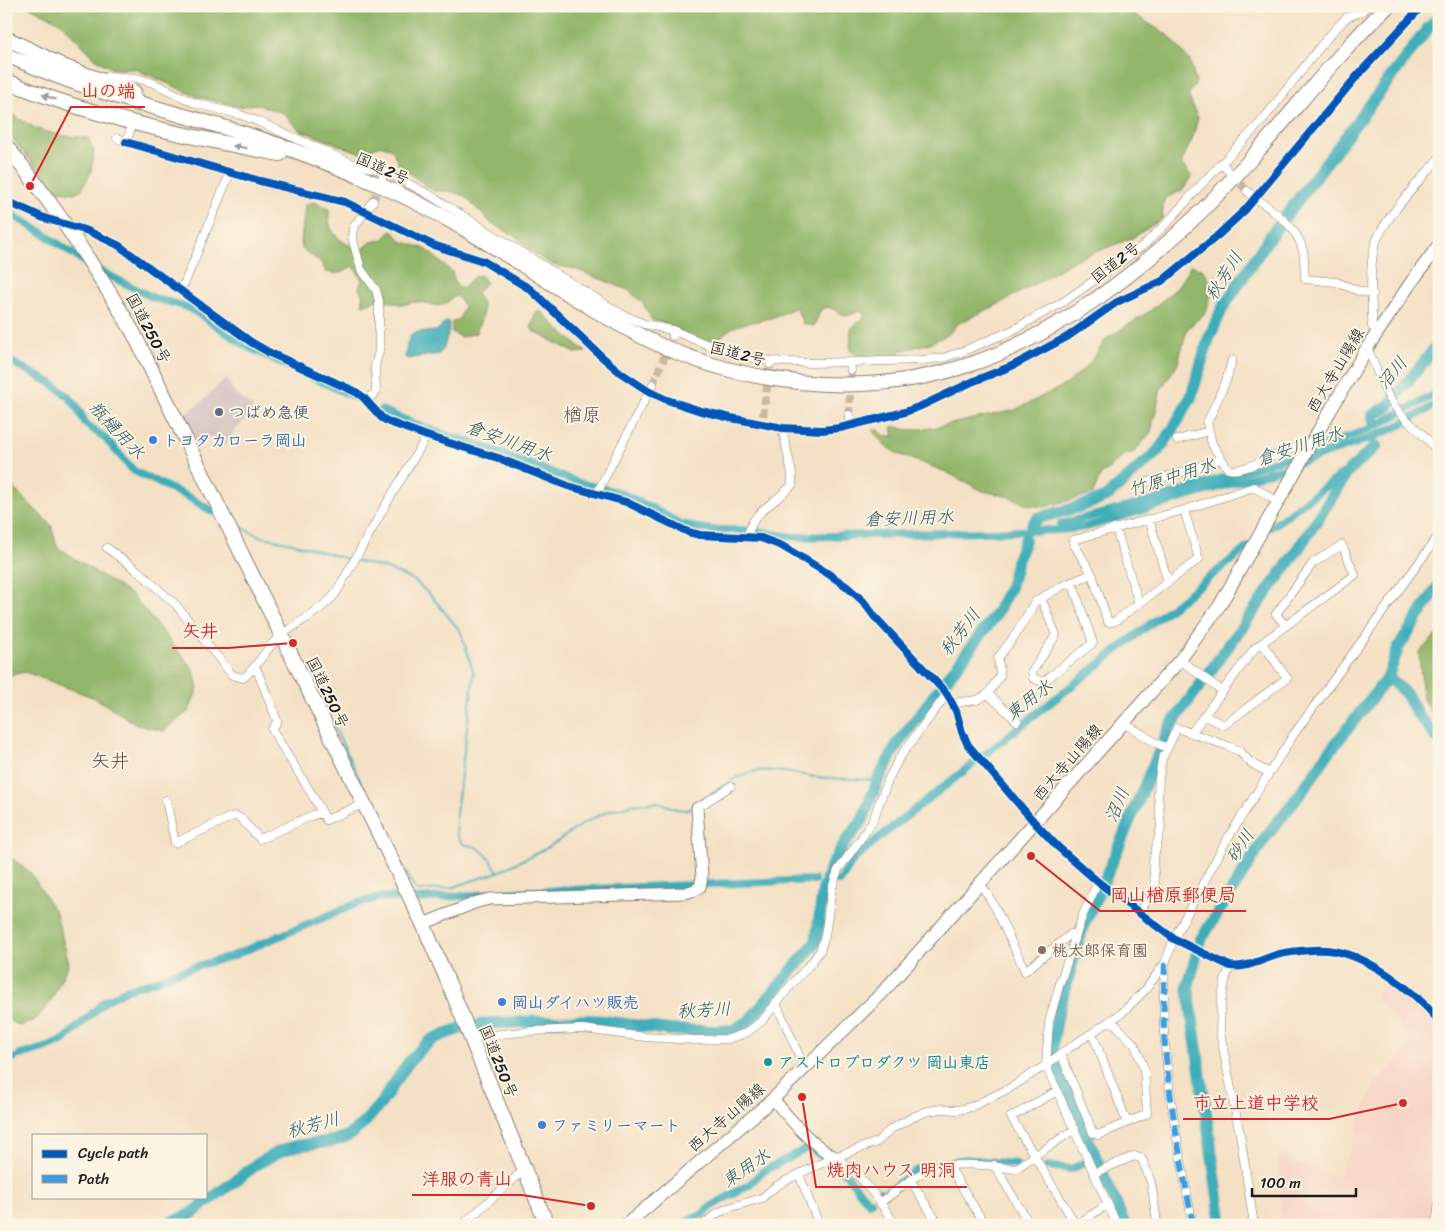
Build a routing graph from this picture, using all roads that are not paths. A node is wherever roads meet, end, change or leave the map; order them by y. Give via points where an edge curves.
1 (1367, 6) edge
2 (1388, 6) edge
3 (1422, 6) edge
4 (6, 38) edge
5 (6, 55) edge
6 (108, 76) dead end
7 (6, 81) edge
8 (145, 81) junction
9 (6, 85) edge
10 (28, 90) junction
11 (142, 90) tunnel mouth
12 (231, 130) junction
13 (130, 131) tunnel mouth
14 (117, 138) dead end
15 (126, 142) junction
16 (6, 146) edge
17 (1439, 158) edge
18 (1222, 164) junction
19 (339, 168) junction
20 (1228, 172) tunnel mouth
21 (230, 173) junction
22 (1247, 191) tunnel mouth
23 (1255, 198) junction
24 (6, 201) edge
25 (373, 201) tunnel mouth
26 (366, 211) junction
27 (65, 223) junction
28 (1439, 245) edge
29 (179, 289) junction
30 (1373, 294) junction
31 (1378, 331) junction
32 (1367, 348) junction
33 (1232, 360) dead end
34 (653, 384) tunnel mouth
35 (648, 392) junction
36 (363, 397) junction
37 (849, 415) tunnel mouth
38 (849, 425) junction
39 (784, 428) junction
40 (1209, 430) junction
41 (426, 436) junction
42 (1177, 440) dead end
43 (1307, 450) junction
44 (1439, 454) edge
45 (1221, 459) junction
46 (1144, 483) dead end
47 (599, 489) junction
48 (1278, 502) junction
49 (1184, 510) junction
50 (1149, 519) junction
51 (1116, 529) junction
52 (748, 533) junction
53 (1439, 535) edge
54 (107, 548) dead end
55 (1092, 574) junction
56 (1072, 582) junction
57 (1168, 582) junction
58 (1041, 598) junction
59 (1138, 604) junction
60 (1286, 626) junction
61 (281, 636) junction
62 (1262, 643) junction
63 (1180, 660) junction
64 (254, 667) junction
65 (1222, 691) junction
66 (945, 692) junction
67 (988, 694) junction
68 (952, 703) junction
69 (1204, 716) junction
70 (1017, 721) dead end
71 (1124, 723) junction
72 (1191, 733) junction
73 (1167, 748) junction
74 (1269, 773) junction
75 (731, 786) dead end
76 (166, 800) dead end
77 (363, 804) junction
78 (697, 808) joint
79 (322, 814) junction
80 (1035, 823) junction
81 (1098, 882) junction
82 (980, 884) junction
83 (1138, 913) junction
84 (423, 924) junction
85 (1076, 934) junction
86 (1176, 940) junction
87 (1165, 963) junction
88 (1227, 965) junction
89 (776, 1003) junction
90 (1112, 1020) junction
91 (1439, 1021) edge
92 (1092, 1034) junction
93 (471, 1036) junction
94 (1061, 1054) junction
95 (1046, 1066) junction
96 (806, 1068) junction
97 (1057, 1091) junction
98 (773, 1099) junction
99 (1127, 1122) junction
100 (1075, 1129) junction
101 (1034, 1156) junction
102 (835, 1157) junction
103 (949, 1166) junction
104 (994, 1166) junction
105 (524, 1170) junction
106 (1094, 1173) junction
107 (799, 1174) junction
108 (911, 1180) junction
109 (533, 1192) junction
110 (881, 1202) junction
111 (1108, 1204) junction
112 (1439, 1204) edge
113 (462, 1225) edge
114 (547, 1225) edge
115 (553, 1225) edge
116 (626, 1225) edge
117 (703, 1225) edge
118 (819, 1225) edge
119 (894, 1225) edge
120 (939, 1225) edge
121 (985, 1225) edge
122 (1030, 1225) edge
123 (1076, 1225) edge
124 (1117, 1225) edge
125 (1155, 1225) edge
126 (1193, 1225) edge
127 (1254, 1225) edge
128 (1436, 1225) edge

1 - 18 street via 1347,17 1327,38 1266,116
2 - 19 highway, 国道2号 via 1221,191 1184,228 1114,286 1078,312 1012,348 973,364 932,375 853,384 817,383 778,380 706,364 628,330 445,218
3 - 23 street via 1357,76
4 - 12 highway via 65,67 223,121
5 - 12 highway, 国道2号 via 68,80
6 - 8 street
7 - 10 highway
8 - 11 street
8 - 18 street via 196,103 257,121 353,164 412,185 621,314 726,352 770,364 850,366 943,358 1011,331 1063,302 1144,245
9 - 10 highway
19 -> 10 highway via 170,133
12 - 19 highway, 国道2号
13 - 15 street
14 - 15 street
15 - 21 street
16 - 27 highway, 国道250号
17 - 30 street via 1382,229 1374,245
18 - 20 street
21 - 26 street via 345,202
21 - 29 street via 185,282
22 - 23 street
23 - 30 street via 1290,225 1298,236 1305,279 1336,282
23 - 38 street via 1177,270 1162,281 1117,302 1067,337 1012,366 921,406
24 - 27 street via 44,218
25 - 26 street
26 - 35 street via 433,245 483,261 518,280 601,356
26 - 36 street via 352,228 352,237 361,269 379,300 379,351 375,366 375,395
27 - 29 street via 118,246
27 - 61 highway, 国道250号 via 133,332
28 - 31 main road, 西大寺山陽線
29 - 36 street via 251,342
30 - 31 street via 1372,327
31 - 32 main road, 西大寺山陽線
32 - 43 main road, 西大寺山陽線
32 - 44 street via 1395,408 1431,442
33 - 40 street via 1207,423
34 - 35 street
35 - 39 street via 701,411 762,420
35 - 47 street
36 - 41 street via 382,418
37 - 38 street
38 - 39 street via 822,430
39 - 52 street via 792,485 754,519
40 - 42 street
40 - 45 street via 1212,444
41 - 47 street via 498,458 568,486
41 - 61 street via 332,598
43 - 45 street via 1300,447 1232,470
43 - 48 main road, 西大寺山陽線
45 - 46 street
47 - 52 street via 688,532 700,535
48 - 49 street via 1254,486
48 - 63 main road, 西大寺山陽線 via 1220,605
49 - 50 street
49 - 57 street via 1199,559
50 - 51 street
50 - 57 street
51 - 55 street via 1073,540
51 - 59 street
52 - 66 street via 782,546 846,586
53 - 74 street
54 - 64 street via 176,605 232,675 243,678
55 - 56 street
55 - 59 street via 1108,622 1114,622
56 - 58 street
56 - 58 street via 1093,643 1042,682 1033,678 1032,672 1056,635
57 - 59 street
58 - 67 street via 1035,602 998,658 1000,676
60 - 60 street via 1276,614 1313,563 1342,545 1355,575
60 - 62 street
61 - 64 street
61 - 77 highway, 国道250号
62 - 65 street
62 - 69 street via 1286,678 1224,725
63 - 65 street
63 - 71 main road, 西大寺山陽線
64 - 79 street via 277,720 272,729
65 - 69 street
66 - 68 street
66 - 89 street via 899,758 873,820 838,870 820,951
67 - 68 street via 977,700
67 - 70 street
68 - 80 street via 962,732 978,758
69 - 72 street
71 - 73 street
71 - 80 main road, 西大寺山陽線
72 - 73 street via 1177,728
72 - 74 street via 1239,751 1251,763
73 - 83 street via 1158,778 1161,827 1153,861 1154,886
74 - 86 street via 1226,841
75 - 78 street
76 - 79 street via 176,843 232,817 240,818 260,839
77 - 79 street via 326,820
77 - 84 highway, 国道250号
78 - 84 street via 702,877 700,886 695,890 685,893 490,899
80 - 81 street
80 - 82 main road, 西大寺山陽線
81 - 83 street
81 - 85 street
82 - 85 street via 996,908 1024,971 1071,934
82 - 96 main road, 西大寺山陽線 via 882,992
83 - 86 street
84 - 93 highway, 国道250号
85 - 95 street via 1050,1022
86 - 87 street
86 - 88 street
87 - 90 street via 1146,989
87 - 126 street via 1164,1033 1175,1129
88 - 91 street via 1249,966 1283,953 1327,950 1342,953 1378,968
88 - 127 street via 1220,1032
89 - 93 street via 754,1028 728,1039 645,1037 583,1029
89 - 96 street
90 - 92 street
90 - 99 street via 1135,1044 1144,1069 1147,1114
92 - 94 street
92 - 99 street
93 - 105 highway, 国道250号
94 - 95 street
94 - 99 street via 1093,1133 1098,1135
95 - 97 street
95 - 102 street via 971,1107 928,1111 891,1129 877,1142
96 - 98 main road, 西大寺山陽線
97 - 100 street
97 - 101 street via 1011,1117
98 - 102 street via 824,1152
98 - 116 main road, 西大寺山陽線
100 - 101 street
100 - 106 street
101 - 104 street via 1015,1169
101 - 123 street
102 - 107 street
102 - 110 street via 849,1166
103 - 104 street
103 - 108 street via 928,1170
103 - 121 street
104 - 122 street
105 - 109 highway, 国道250号
105 - 113 street
106 - 111 street
106 - 125 street via 1134,1156 1142,1160 1151,1182
107 - 117 street via 762,1198 728,1208
107 - 118 street
108 - 110 street
108 - 120 street
109 - 114 highway, 国道250号
109 - 115 highway
110 - 119 street
111 - 123 street
111 - 124 street
112 - 128 street

